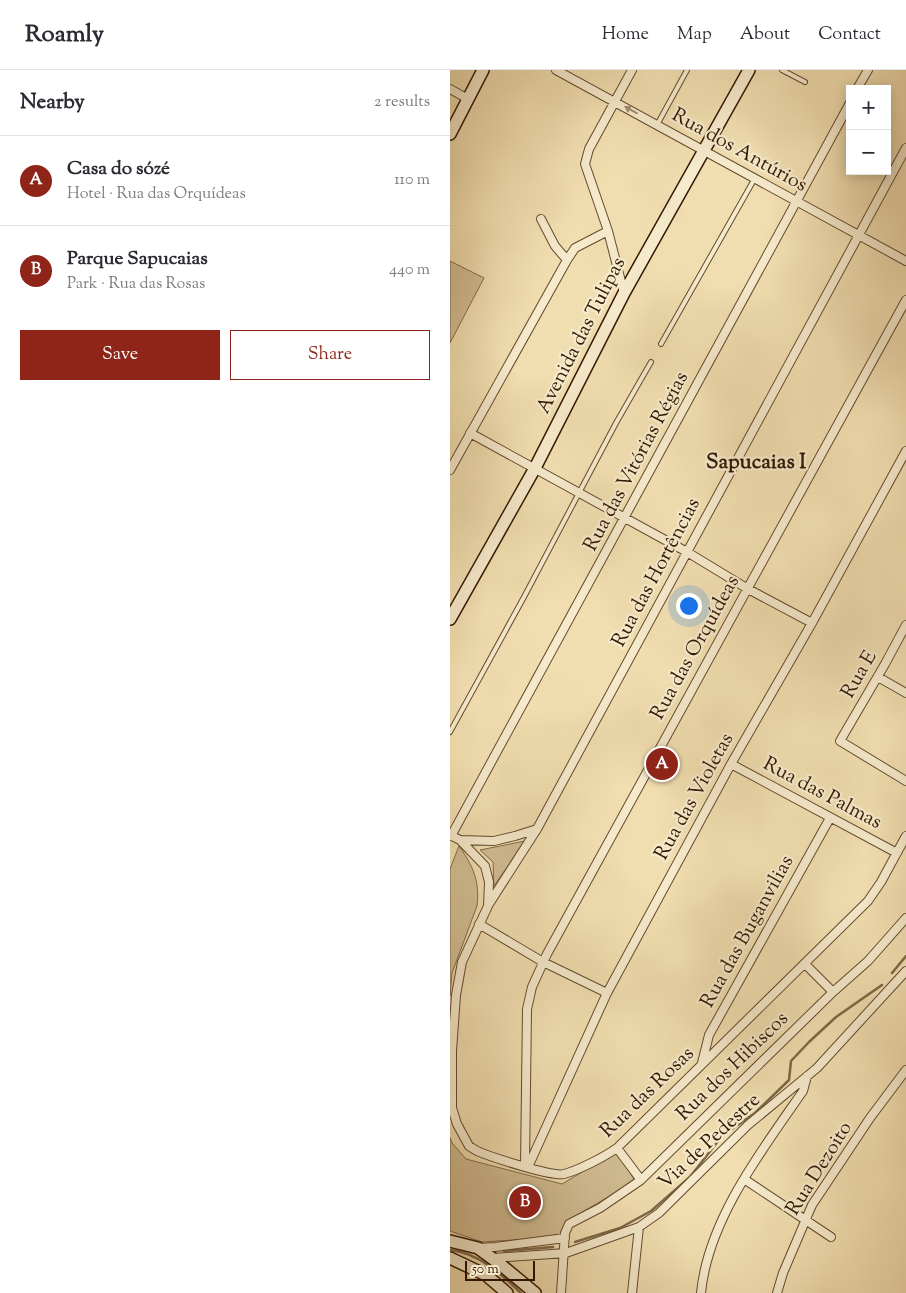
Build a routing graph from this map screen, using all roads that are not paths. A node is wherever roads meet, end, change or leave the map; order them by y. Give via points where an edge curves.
1 (483, 70) edge
2 (556, 70) edge
3 (632, 70) edge
4 (687, 70) edge
5 (749, 70) edge
6 (782, 70) edge
7 (868, 70) edge
8 (805, 82) dead end
9 (860, 85) edge
10 (450, 89) edge
11 (468, 99) junction
12 (615, 101) junction
13 (846, 110) edge
14 (657, 125) junction
15 (450, 134) edge
16 (906, 148) edge
17 (704, 151) junction
18 (755, 178) junction
19 (797, 201) junction
20 (541, 220) dead end
21 (608, 231) junction
22 (859, 235) junction
23 (567, 260) junction
24 (906, 260) edge
25 (624, 293) junction
26 (906, 300) edge
27 (662, 344) dead end
28 (651, 362) dead end
29 (470, 433) junction
30 (906, 451) edge
31 (535, 468) junction
32 (450, 470) edge
33 (579, 493) junction
34 (625, 518) junction
35 (687, 552) junction
36 (748, 589) junction
37 (450, 619) edge
38 (812, 623) junction
39 (906, 625) edge
40 (878, 677) junction
41 (906, 693) edge
42 (450, 732) edge
43 (731, 764) junction
44 (906, 781) edge
45 (830, 818) junction
46 (537, 829) junction
47 (450, 836) edge
48 (906, 836) edge
49 (460, 840) junction
50 (897, 853) junction
51 (488, 906) junction
52 (906, 918) edge
53 (479, 924) junction
54 (543, 962) junction
55 (805, 964) junction
56 (906, 971) edge
57 (833, 992) junction
58 (607, 993) junction
59 (702, 1065) junction
60 (906, 1070) edge
61 (807, 1076) junction
62 (617, 1148) junction
63 (526, 1166) junction
64 (744, 1179) junction
65 (641, 1180) junction
66 (806, 1218) junction
67 (640, 1227) junction
68 (831, 1236) dead end
69 (565, 1238) junction
70 (450, 1241) edge
71 (478, 1248) junction
72 (564, 1253) junction
73 (450, 1258) edge
74 (493, 1258) junction
75 (507, 1293) edge
76 (535, 1293) edge
77 (561, 1293) edge
78 (632, 1293) edge
79 (701, 1293) edge
80 (778, 1293) edge

1 - 11 street
2 - 12 street, Rua dos Antúrios
3 - 12 street
4 - 14 lane
5 - 17 street, Avenida das Tulipas
6 - 8 lane
7 - 9 street
10 - 11 street
11 - 15 street
14 -> 12 street, Rua dos Antúrios
12 - 21 street via 589,149 585,164
13 - 19 street, Rua das Vitórias Régias
14 - 17 street, Rua dos Antúrios
16 - 22 street, Rua das Hortências
17 - 18 street, Rua dos Antúrios
17 - 25 street, Avenida das Tulipas
18 - 19 street, Rua dos Antúrios
18 - 27 lane
19 - 22 street, Rua dos Antúrios
19 - 34 street, Rua das Vitórias Régias
20 - 23 street
21 - 23 street via 575,248
21 - 25 street
22 - 24 street, Rua dos Antúrios
22 - 35 street, Rua das Hortências
23 - 29 street
25 - 31 street, Avenida das Tulipas
26 - 36 street, Rua das Orquídeas
28 - 33 lane
29 - 31 street
29 - 32 street
30 - 38 street, Rua das Violetas
31 - 33 street
31 - 37 street, Avenida das Tulipas
33 - 34 street
33 - 42 lane
34 - 35 street
34 - 47 street, Rua das Vitórias Régias
35 - 36 street
35 - 46 street, Rua das Hortências
36 - 38 street
36 - 54 street, Rua das Orquídeas
38 - 43 street, Rua das Violetas
39 - 40 street, Rua E
40 - 41 street
40 - 44 street, Rua E via 840,741
43 - 45 street, Rua das Palmas
43 - 58 street, Rua das Violetas
45 - 50 street, Rua das Palmas
45 - 59 street, Rua das Buganvilias via 709,1035
46 - 49 street via 494,841
46 - 51 street, Rua das Hortências
47 - 49 street, Rua das Rosas
48 - 50 street, Rua das Rosas
49 - 51 street, Rua das Rosas via 485,866 489,882
50 - 55 street, Rua das Rosas via 868,901
51 - 53 street, Rua das Rosas
52 - 57 street, Rua dos Hibiscos via 875,954
53 - 54 street
53 - 63 street, Rua das Rosas via 462,962 456,994 452,1108 469,1146 486,1155
54 - 58 street
54 - 63 street, Rua das Orquídeas via 527,1009
55 - 57 street
55 - 59 street, Rua das Rosas
56 - 61 street, Via de Pedestre
57 - 65 street, Rua dos Hibiscos
58 - 63 street, Rua das Violetas
59 - 62 street, Rua das Rosas
60 - 66 street, Rua Dezoito via 870,1118
61 - 64 street via 803,1091
61 - 67 street, Via de Pedestre via 748,1125 659,1213
62 - 63 street, Rua das Rosas via 563,1174 541,1172
62 - 65 street
64 - 66 street
64 - 79 street via 709,1252
65 - 69 street, Rua dos Hibiscos via 600,1208 569,1224
66 - 68 street
66 - 80 street, Rua Dezoito
67 - 72 street, Via de Pedestre
67 - 78 street
69 - 71 street
69 - 72 street
70 - 71 street
71 - 74 street
72 - 74 street, Via de Pedestre
72 - 77 street
73 - 75 street via 486,1274
74 - 76 street

